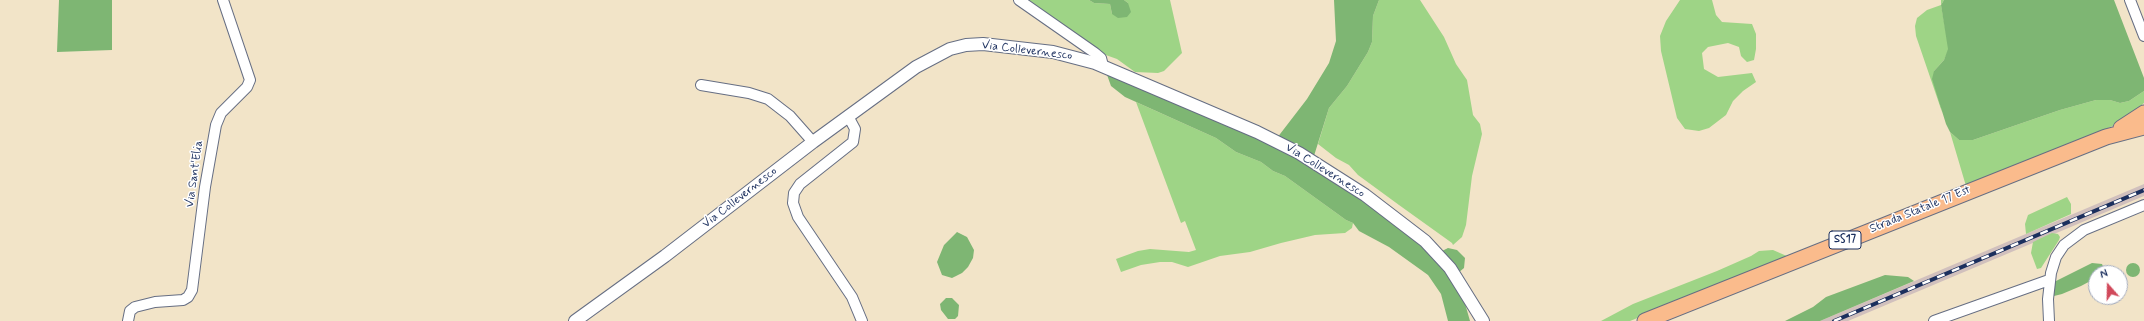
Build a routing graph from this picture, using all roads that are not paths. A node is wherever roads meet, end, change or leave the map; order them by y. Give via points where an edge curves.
1 (223, 0) edge
2 (1019, 0) edge
3 (2130, 0) edge
4 (2144, 36) edge
5 (1103, 66) junction
6 (701, 85) dead end
7 (2144, 113) edge
8 (848, 116) junction
9 (2144, 127) edge
10 (2106, 137) junction
11 (813, 142) junction
12 (2144, 205) edge
13 (2049, 280) junction
14 (1468, 297) junction
15 (128, 321) edge
16 (575, 321) edge
17 (862, 321) edge
18 (1476, 321) edge
19 (1483, 321) edge
20 (1646, 321) edge
21 (1934, 321) edge
22 (2049, 321) edge

1 - 15 street, Via Sant'Elia via 250,81 223,111 216,125 192,290 183,300 135,306
2 - 5 street via 1095,53 1102,59
3 - 4 street
5 - 8 street, Via Collevernesco via 1069,55 1042,50 983,44 960,46 922,63
5 - 14 street, Via Collevernesco via 1275,140 1342,179 1432,247 1450,268
6 - 11 street via 750,93 768,99 790,116
7 - 10 main road, Strada Statale 17 Est / SS17
8 - 11 street, Via Collevernesco
8 - 17 street via 855,129 853,142 800,184 793,201 798,217 850,293
9 - 10 main road, Strada Statale 17 Est / SS17
10 - 20 main road, Strada Statale 17 Est / SS17
11 - 16 street, Via Collevernesco via 685,241
12 - 13 street via 2073,237 2056,257
13 - 21 street
13 - 22 street
14 - 18 street, Via Collevernesco
14 - 19 street, Via Collevernesco

